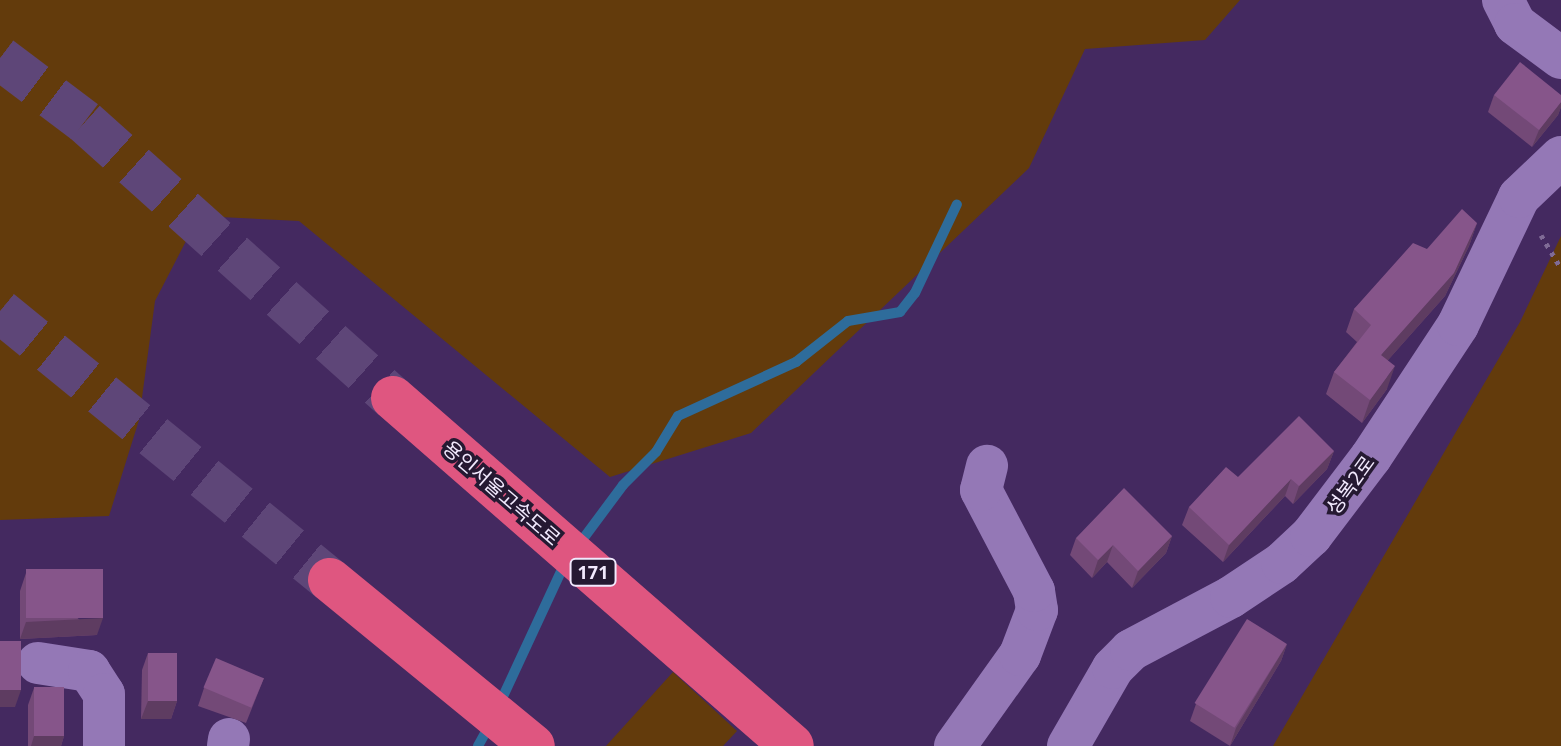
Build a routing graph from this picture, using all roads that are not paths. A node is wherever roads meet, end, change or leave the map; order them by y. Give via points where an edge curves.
1 (1503, 0) edge
2 (1561, 58) edge
3 (1561, 157) edge
4 (393, 398) tunnel mouth
5 (987, 466) dead end
6 (330, 580) tunnel mouth
7 (38, 663) dead end
8 (104, 746) edge
9 (533, 746) edge
10 (792, 746) edge
11 (955, 746) edge
12 (1068, 746) edge

1 - 2 street via 1515,24
3 - 12 street, 성복2로 via 1519,197 1458,325 1327,517 1282,563 1131,650 1113,668
4 - 10 highway, 용인서울고속도로 / 171
5 - 11 street via 981,490 1034,591 1037,610 1020,655
6 - 9 highway
7 - 8 street via 89,671 104,694

